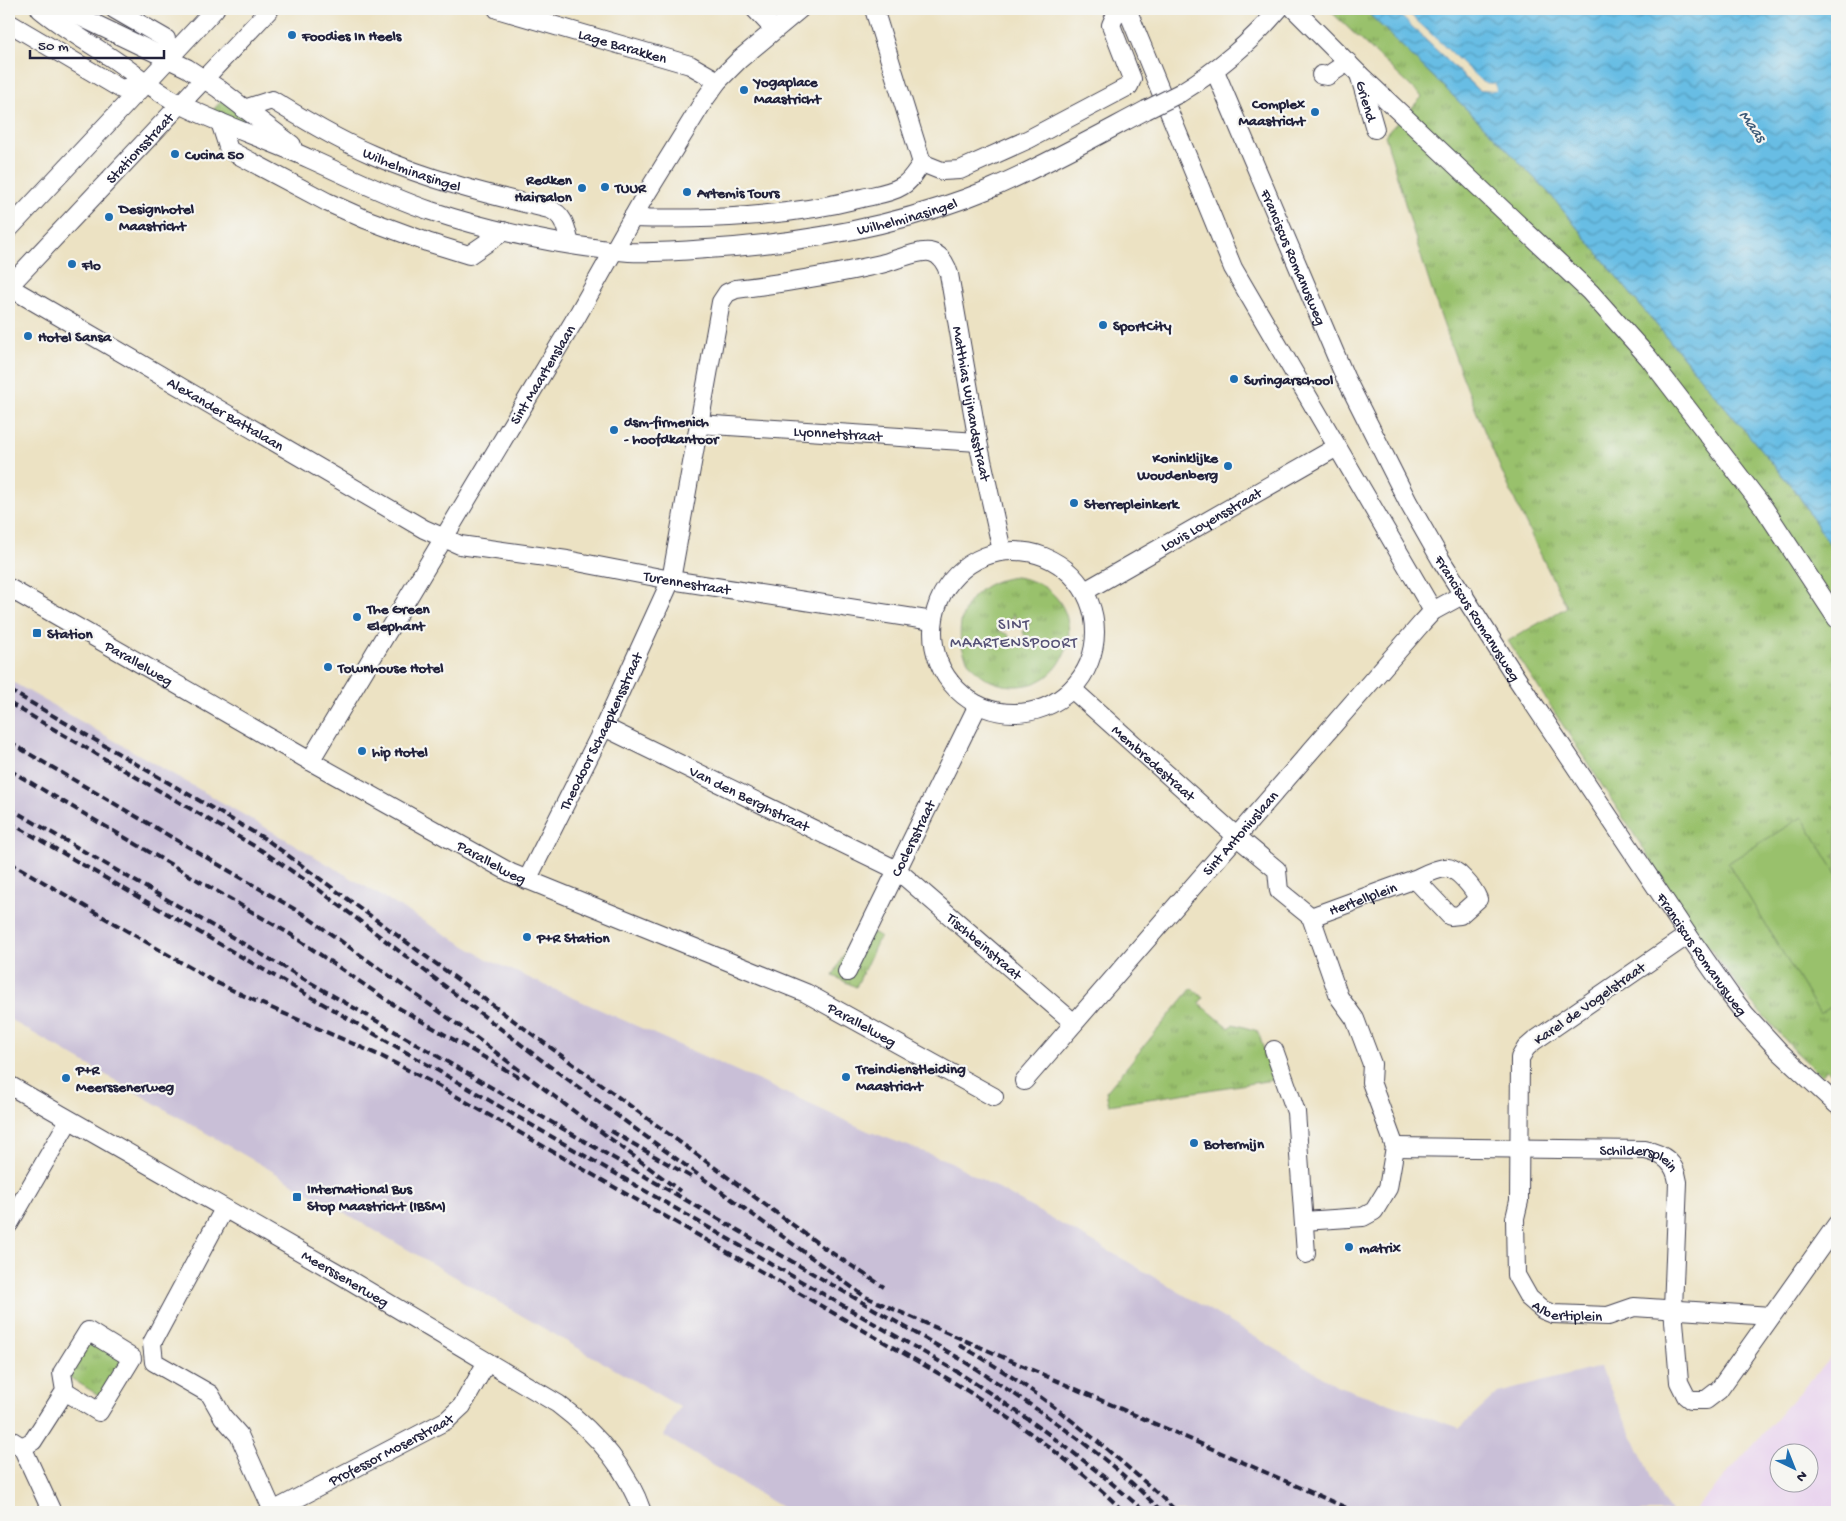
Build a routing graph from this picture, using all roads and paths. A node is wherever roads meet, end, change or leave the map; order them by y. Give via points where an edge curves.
1 (40, 9) edge
2 (64, 9) edge
3 (114, 9) edge
4 (215, 9) edge
5 (270, 9) edge
6 (497, 9) edge
7 (755, 9) edge
8 (800, 9) edge
9 (874, 9) edge
10 (1118, 9) edge
11 (1127, 9) edge
12 (1279, 9) edge
13 (1294, 9) edge
14 (9, 23) edge
15 (774, 29) junction
16 (168, 58) junction
17 (1353, 68) junction
18 (1215, 71) junction
19 (1321, 75) dead end
20 (204, 78) junction
21 (718, 81) junction
22 (145, 83) junction
23 (180, 104) junction
24 (244, 109) junction
25 (220, 122) junction
26 (1375, 129) dead end
27 (309, 158) junction
28 (922, 163) junction
29 (632, 218) junction
30 (9, 229) edge
31 (504, 231) junction
32 (570, 244) junction
33 (614, 250) junction
34 (9, 287) edge
35 (728, 293) joint
36 (698, 424) junction
37 (978, 442) junction
38 (1337, 447) junction
39 (443, 538) junction
40 (1002, 551) junction
41 (671, 580) junction
42 (9, 588) edge
43 (1085, 591) junction
44 (1464, 594) junction
45 (1434, 611) junction
46 (1837, 618) edge
47 (933, 621) junction
48 (1072, 689) junction
49 (978, 705) junction
50 (604, 727) junction
51 (310, 761) junction
52 (1236, 836) junction
53 (897, 870) junction
54 (1415, 879) dead end
55 (527, 880) junction
56 (1310, 917) junction
57 (1688, 934) junction
58 (847, 972) dead end
59 (1074, 1024) junction
60 (1274, 1050) dead end
61 (1024, 1081) dead end
62 (9, 1085) edge
63 (994, 1097) dead end
64 (1837, 1104) edge
65 (69, 1120) junction
66 (1395, 1147) junction
67 (1519, 1148) junction
68 (224, 1209) junction
69 (1304, 1221) junction
70 (9, 1224) edge
71 (1837, 1224) edge
72 (1306, 1254) dead end
73 (1673, 1309) junction
74 (1771, 1316) junction
75 (487, 1362) junction
76 (66, 1391) junction
77 (15, 1443) edge
78 (52, 1512) edge
79 (272, 1512) edge
80 (642, 1512) edge

1 - 22 street, Wilhelminasingel
2 - 16 street, Wilhelminasingel
3 - 16 street via 166,39
4 - 16 street
5 - 20 street, Stationsstraat
6 - 21 street, Lage Barakken via 690,65
7 - 15 street
8 - 15 street, Sint Maartenslaan
9 - 28 street
10 - 28 street, Wilhelminasingel via 1111,25 1132,79 1129,86 1029,140 960,170 942,171
11 - 38 street via 1233,268
12 - 18 street, Wilhelminasingel
13 - 17 street
14 - 22 street via 121,88
15 - 21 street, Sint Maartenslaan
16 - 20 street, Wilhelminasingel
16 - 22 street
17 - 19 street
17 - 26 street, Griend
17 - 46 street via 1590,292 1648,357 1764,508
18 - 33 street, Wilhelminasingel, bridge via 1180,93 992,188 878,225 769,245 652,252
18 - 44 street, Franciscus Romanusweg via 1345,378 1408,502
20 - 23 street, Stationsstraat
20 - 24 street, Wilhelminasingel
21 - 29 street, Sint Maartenslaan
22 - 23 street, Wilhelminasingel
22 - 30 street
23 - 25 street, Wilhelminasingel
23 - 34 street, Stationsstraat
24 - 27 street, Wilhelminasingel
24 - 32 street, Wilhelminasingel via 272,100 374,156 475,191 550,209 561,217
25 - 27 street, Wilhelminasingel
25 - 31 street via 229,150 312,195 365,219 468,255
27 - 31 street, Wilhelminasingel via 414,205
28 - 29 street, Wilhelminasingel via 909,181 898,188 854,200 764,215
29 - 33 street, Sint Maartenslaan
31 - 32 street, Wilhelminasingel
32 - 33 street, Wilhelminasingel
33 - 39 street, Sint Maartenslaan
34 - 39 street, Alexander Battalaan
35 - 36 street, Theodoor Schaepkensstraat via 721,302
35 - 37 street, Matthias Wijnandsstraat via 736,289 848,272 924,252 935,254 944,262 949,274
36 - 37 street, Lyonnetstraat
36 - 41 street, Theodoor Schaepkensstraat
37 - 40 street, Matthias Wijnandsstraat
38 - 43 street, Louis Loyensstraat
38 - 45 street
39 - 41 street, Turennestraat via 460,545 567,560
39 - 51 street, Sint Maartenslaan
40 - 43 street via 1023,551 1043,556 1067,570
40 - 47 street via 977,559 956,575 941,596
41 - 47 street, Turennestraat
41 - 50 street, Theodoor Schaepkensstraat
42 - 51 street, Parallelweg
43 - 48 street via 1093,611 1094,642 1085,672
44 - 45 street, Sint Antoniuslaan
44 - 57 street, Franciscus Romanusweg via 1515,676
45 - 52 street, Sint Antoniuslaan
47 - 49 street via 933,646 942,670 957,690
48 - 49 street via 1054,703 1033,711 999,712
48 - 52 street, Membredestraat
49 - 53 street, Coclersstraat
50 - 53 street, Van den Berghstraat
50 - 55 street, Theodoor Schaepkensstraat
51 - 55 street, Parallelweg
52 - 56 street, Membredestraat via 1277,870 1279,891
52 - 59 street, Sint Antoniuslaan
53 - 58 street, Coclersstraat
53 - 59 street, Tischbeinstraat
54 - 56 street, Hertellplein
55 - 63 street, Parallelweg via 806,993
56 - 66 street via 1339,997 1355,1019 1372,1064 1370,1082
57 - 64 street, Franciscus Romanusweg via 1745,1014 1780,1052
57 - 67 street, Karel de Vogelstraat via 1526,1048 1520,1058
59 - 61 street, Sint Antoniuslaan
60 - 69 street via 1296,1112
62 - 65 street, Meerssenerweg
65 - 68 street, Meerssenerweg
65 - 70 street
66 - 67 street, Schildersplein
66 - 69 street via 1388,1188 1374,1211 1363,1217
67 - 73 street, Schildersplein via 1645,1150 1669,1160 1678,1182
67 - 73 street, Albertiplein via 1516,1275 1534,1304 1553,1314 1608,1316 1634,1308
68 - 75 street, Meerssenerweg
68 - 79 street via 152,1343 154,1362 210,1394 223,1417 239,1435
69 - 72 street
71 - 74 street
73 - 74 street, Albertiplein
73 - 74 street, Schildersplein via 1679,1382 1686,1396 1698,1401 1706,1400 1719,1390
75 - 79 street, Professor Moserstraat via 462,1406 447,1420
75 - 80 street, Meerssenerweg via 558,1404 587,1428 619,1466
76 - 76 street via 62,1373 88,1331 132,1358 99,1412
76 - 77 street via 33,1441
77 - 78 street

